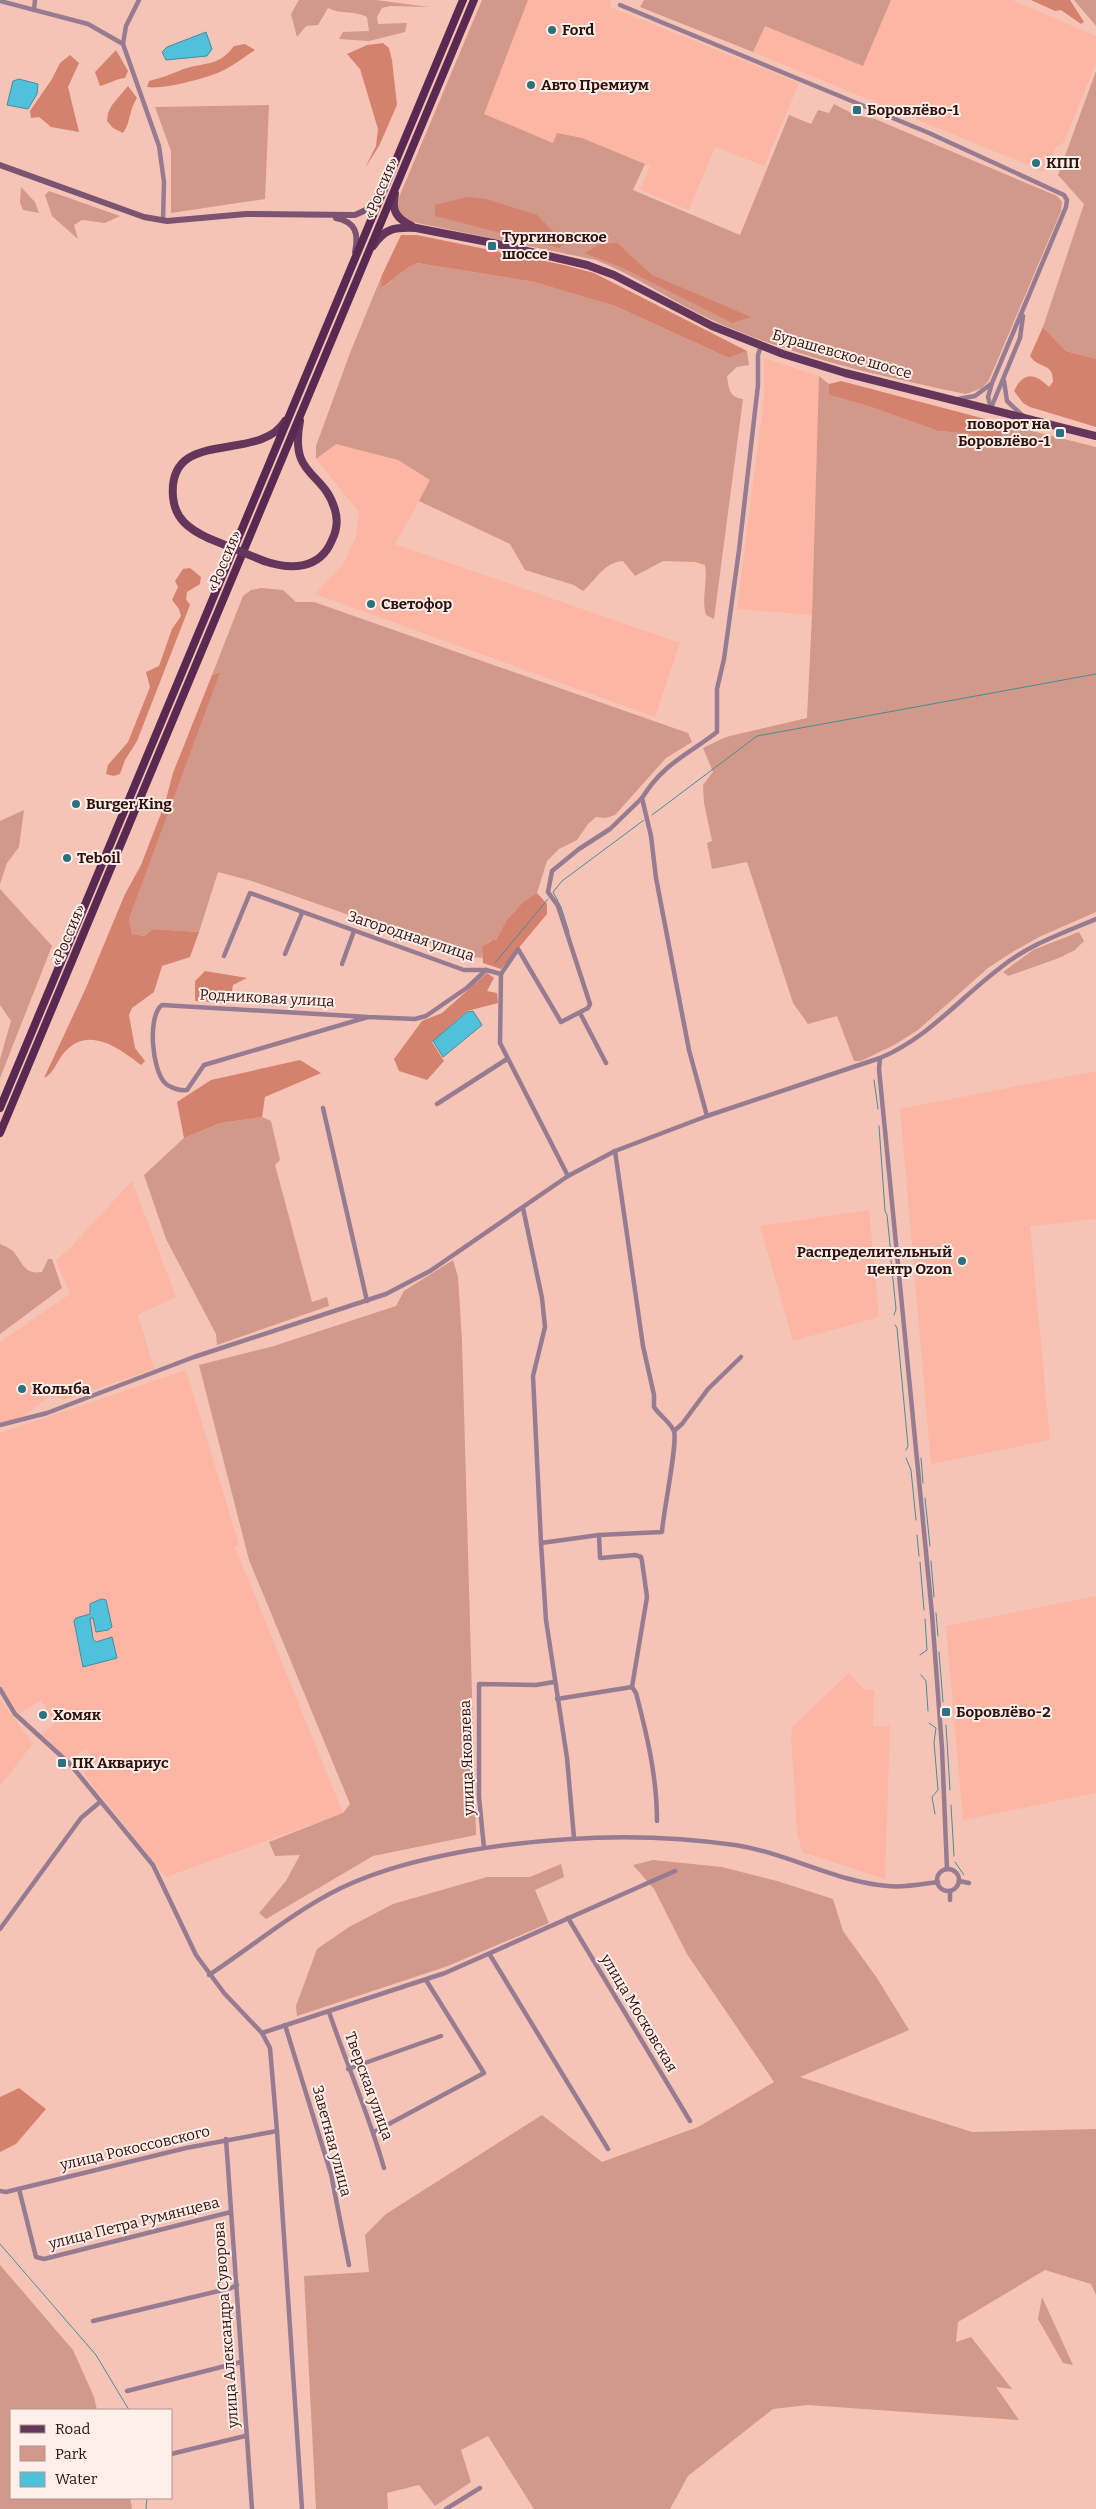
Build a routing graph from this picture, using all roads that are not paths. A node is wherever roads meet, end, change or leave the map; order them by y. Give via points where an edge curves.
1 (35, 0) edge
2 (139, 0) edge
3 (463, 0) edge
4 (474, 0) edge
5 (0, 1) edge
6 (620, 5) dead end
7 (34, 10) junction
8 (123, 44) junction
9 (0, 165) edge
10 (388, 180) junction
11 (397, 184) junction
12 (325, 216) junction
13 (163, 220) junction
14 (416, 228) junction
15 (369, 251) junction
16 (352, 267) junction
17 (1024, 310) junction
18 (761, 346) junction
19 (1004, 378) junction
20 (992, 383) junction
21 (956, 399) junction
22 (991, 408) junction
23 (292, 409) junction
24 (302, 412) junction
25 (1024, 417) junction
26 (1096, 436) edge
27 (642, 798) junction
28 (302, 913) junction
29 (1096, 919) edge
30 (354, 931) junction
31 (285, 954) dead end
32 (224, 956) dead end
33 (342, 964) dead end
34 (486, 970) junction
35 (501, 974) junction
36 (580, 1013) junction
37 (368, 1016) junction
38 (880, 1058) junction
39 (507, 1059) junction
40 (606, 1063) dead end
41 (437, 1104) dead end
42 (0, 1108) edge
43 (323, 1108) dead end
44 (707, 1116) junction
45 (0, 1134) edge
46 (615, 1151) junction
47 (568, 1176) junction
48 (523, 1208) junction
49 (368, 1301) junction
50 (741, 1357) dead end
51 (0, 1425) edge
52 (674, 1432) junction
53 (599, 1535) junction
54 (541, 1543) junction
55 (554, 1682) junction
56 (632, 1687) junction
57 (0, 1689) edge
58 (557, 1699) junction
59 (100, 1802) junction
60 (656, 1821) dead end
61 (574, 1838) junction
62 (484, 1848) junction
63 (948, 1869) junction
64 (675, 1871) dead end
65 (959, 1881) junction
66 (938, 1882) junction
67 (969, 1883) dead end
68 (950, 1890) junction
69 (950, 1900) dead end
70 (568, 1918) junction
71 (0, 1929) edge
72 (490, 1955) junction
73 (209, 1975) junction
74 (426, 1980) junction
75 (329, 2012) junction
76 (286, 2025) junction
77 (262, 2033) junction
78 (441, 2036) dead end
79 (348, 2069) junction
80 (690, 2121) dead end
81 (277, 2131) junction
82 (374, 2132) junction
83 (226, 2139) junction
84 (608, 2149) dead end
85 (384, 2168) dead end
86 (19, 2189) junction
87 (0, 2191) edge
88 (231, 2212) junction
89 (349, 2265) dead end
90 (237, 2285) junction
91 (93, 2320) dead end
92 (241, 2362) junction
93 (127, 2391) dead end
94 (245, 2436) junction
95 (172, 2454) edge
96 (480, 2488) dead end
97 (252, 2509) edge
98 (302, 2509) edge
99 (446, 2509) edge

1 - 7 street
2 - 8 street via 126,26
3 - 10 highway, «Россия»
4 - 11 highway, «Россия»
5 - 7 street
6 - 17 street via 938,137 1059,191 1067,200 1066,207
7 - 8 street via 88,24
8 - 13 street via 159,146 164,182
9 - 13 main road via 144,217
10 - 12 main road via 364,212
10 - 16 highway, «Россия»
11 - 14 main road, Бурашевское шоссе via 393,203 395,212 402,221
11 - 15 highway, «Россия»
12 - 13 main road via 246,214
12 - 16 main road via 345,220 355,229 358,240
14 - 15 main road, Бурашевское шоссе via 388,230
14 - 18 main road, Бурашевское шоссе via 598,268 705,323
15 - 24 highway, «Россия»
16 - 23 highway, «Россия»
17 - 19 street via 1020,338
17 - 20 street
18 - 21 main road, Бурашевское шоссе via 845,373
18 - 27 street via 739,550 717,689 717,732 661,772
19 - 22 street
19 - 25 street via 1007,401
20 - 21 street via 975,396
20 - 22 street via 988,397
21 - 22 main road, Бурашевское шоссе
22 - 25 main road, Бурашевское шоссе
23 - 24 main road, bridge via 282,426 266,438 206,450 193,455 181,466 174,482 175,508 186,526 264,561 288,567 307,565 326,551 337,521 332,503 306,469 298,450
23 - 42 highway, «Россия»
24 - 45 highway, «Россия»
25 - 26 main road, Бурашевское шоссе
27 - 36 street via 610,829 552,871 548,892 558,906 590,1004
27 - 44 street via 687,1042
28 - 30 street, Загородная улица
28 - 31 street
28 - 32 street, Загородная улица via 250,894
29 - 38 street via 1019,954 920,1036
30 - 33 street
30 - 34 street, Загородная улица via 464,970
34 - 35 street, Загородная улица
34 - 37 street, Родниковая улица via 468,987 426,1016 410,1019
35 - 36 street via 518,949 561,1022
35 - 39 street via 499,1030
36 - 40 street
37 - 37 street, Родниковая улица via 204,1064 189,1089 184,1091 165,1083 153,1043 157,1010 165,1005
38 - 44 street
38 - 63 street via 932,1614
39 - 41 street
39 - 47 street
43 - 49 street
44 - 46 street
46 - 47 street
46 - 52 street via 654,1407
47 - 48 street
48 - 49 street via 414,1281
48 - 54 street via 545,1327 533,1376
49 - 51 street via 194,1357 47,1413
50 - 52 street via 708,1389
52 - 53 street via 662,1532
53 - 54 street
53 - 56 street via 600,1558 635,1555 642,1561 647,1597
54 - 55 street
55 - 58 street
55 - 62 street, улица Яковлева via 536,1685 478,1684 479,1797
56 - 58 street
56 - 60 street via 649,1741 657,1796
57 - 59 street via 15,1714 70,1764
58 - 61 street via 567,1758
59 - 71 street via 81,1818
59 - 73 street via 153,1865 196,1955
61 - 62 street
61 - 66 street via 657,1839 735,1845 780,1855 871,1884 895,1887
62 - 73 street via 392,1868 341,1888 306,1907
63 - 65 street via 957,1873
63 - 66 street via 939,1874
64 - 70 street
65 - 67 street
65 - 68 street
66 - 68 street via 943,1889
68 - 69 street
70 - 72 street
70 - 80 street, улица Московская
72 - 74 street
72 - 84 street
73 - 77 street
74 - 75 street
74 - 82 street via 484,2073
75 - 76 street
75 - 79 street, Тверская улица
76 - 77 street
76 - 89 street, Заветная улица via 331,2174
77 - 81 street via 270,2048
78 - 79 street
79 - 82 street, Тверская улица
81 - 83 street, улица Рокоссовского
81 - 98 street
82 - 85 street, Тверская улица
83 - 86 street, улица Рокоссовского
83 - 88 street, улица Александра Суворова
86 - 87 street, улица Рокоссовского
86 - 88 street, улица Петра Румянцева via 36,2256 44,2259
88 - 90 street, улица Александра Суворова
90 - 91 street
90 - 92 street, улица Александра Суворова
92 - 93 street
92 - 94 street, улица Александра Суворова
94 - 95 street
94 - 97 street, улица Александра Суворова
96 - 99 street

